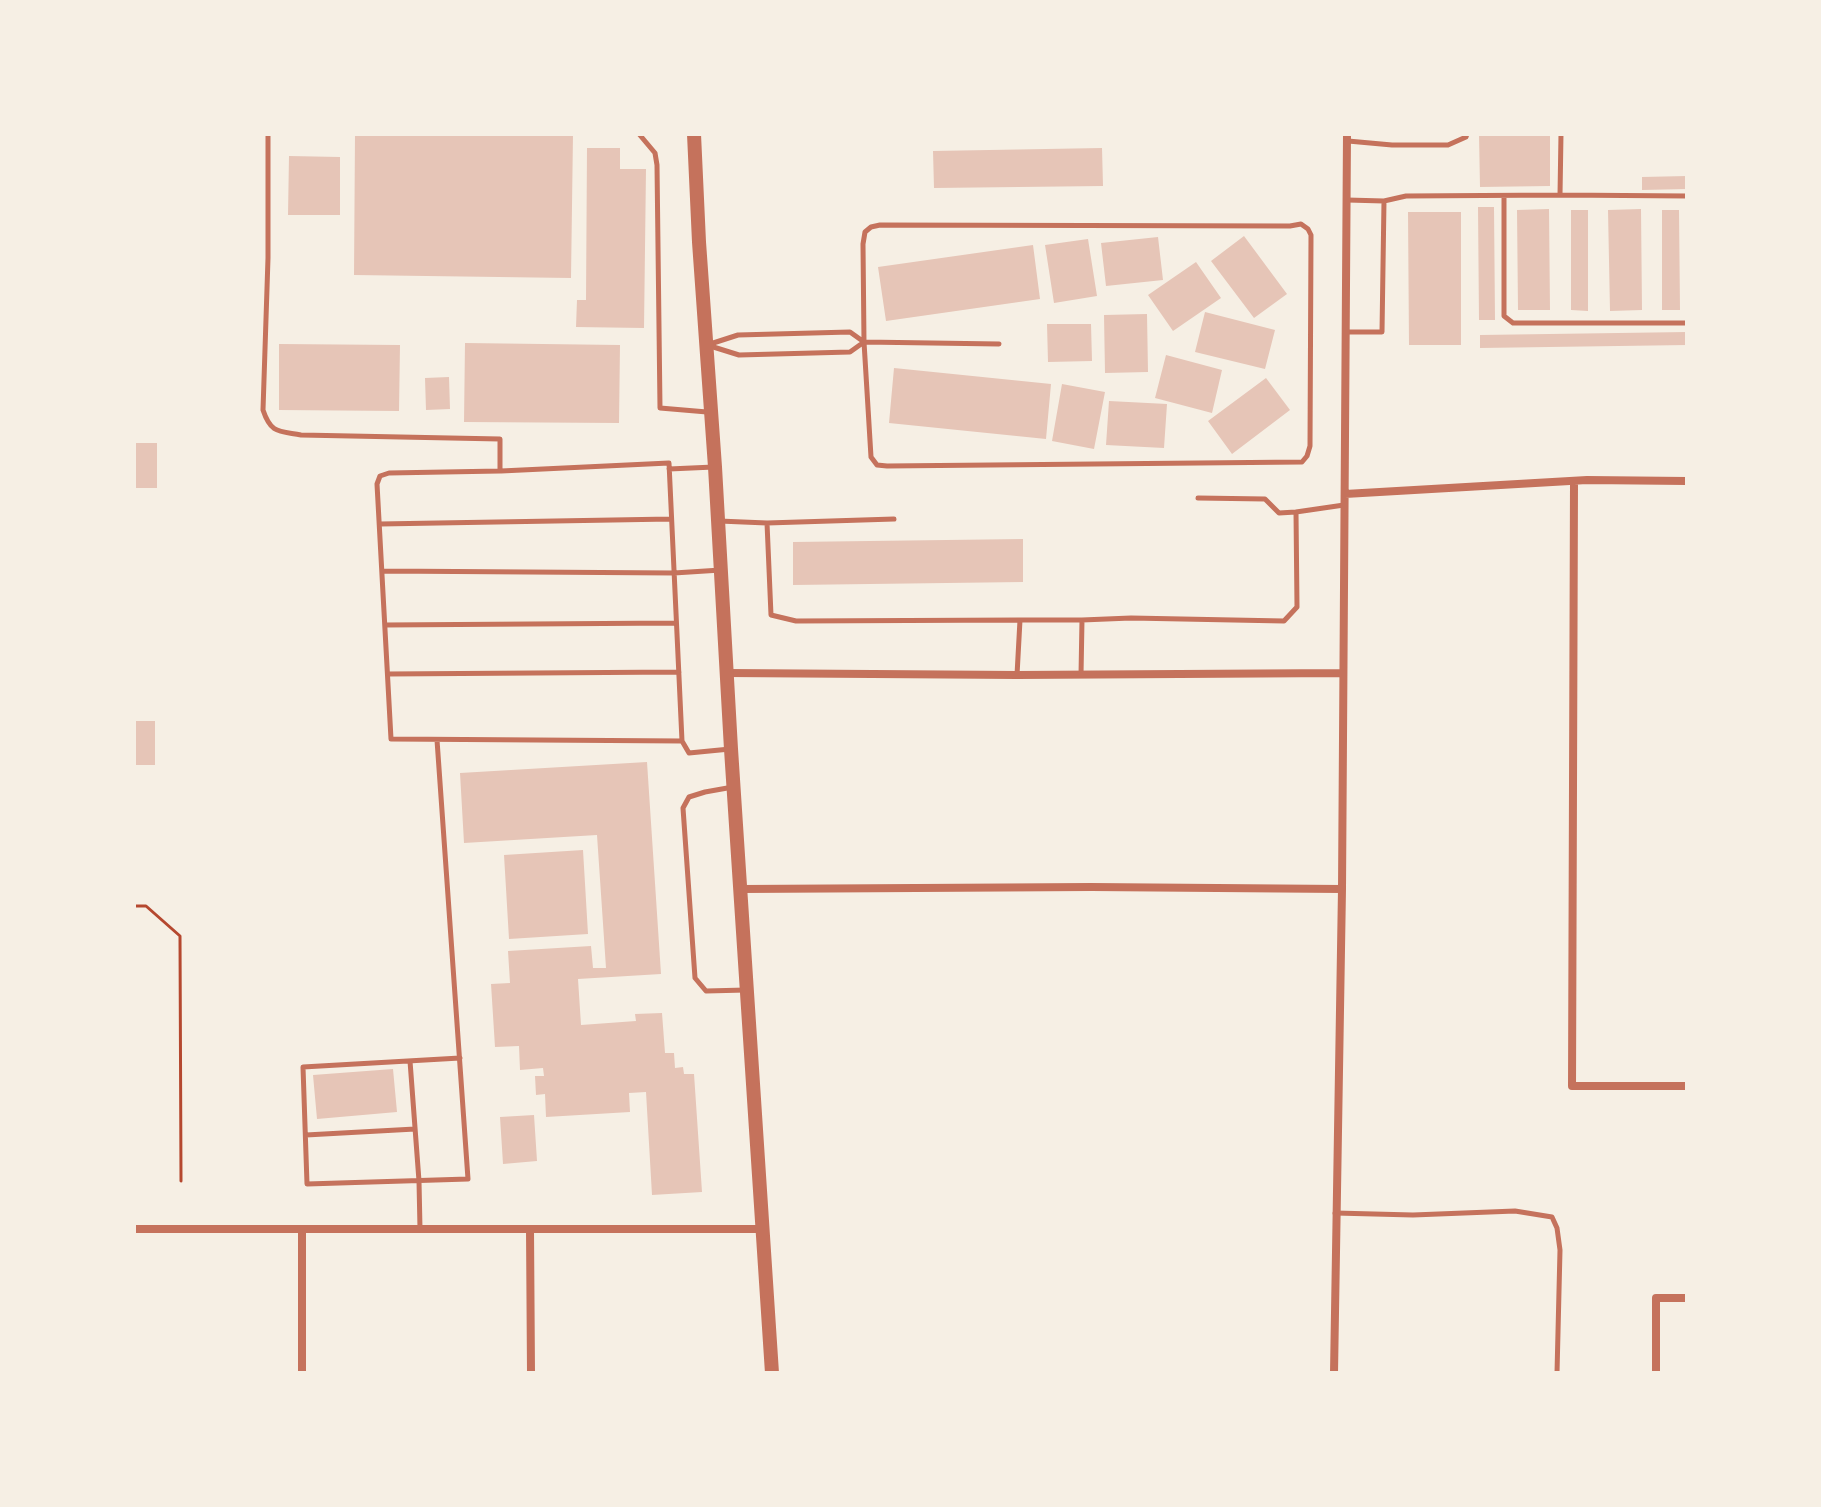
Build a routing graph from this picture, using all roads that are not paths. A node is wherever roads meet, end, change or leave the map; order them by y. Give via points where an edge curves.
1 (268, 134) edge
2 (639, 134) edge
3 (694, 134) edge
4 (1392, 134) edge
5 (1467, 134) edge
6 (1561, 134) edge
7 (1347, 138) edge
8 (1392, 145) junction
9 (1560, 195) junction
10 (1504, 196) junction
11 (1687, 196) edge
12 (1347, 200) junction
13 (1384, 201) junction
14 (1687, 323) edge
15 (1347, 332) junction
16 (864, 342) junction
17 (999, 344) dead end
18 (707, 345) junction
19 (710, 412) junction
20 (669, 466) junction
21 (715, 467) junction
22 (500, 471) junction
23 (1574, 481) junction
24 (1687, 481) edge
25 (1345, 494) junction
26 (1198, 498) dead end
27 (1344, 505) junction
28 (1296, 512) junction
29 (671, 519) junction
30 (894, 519) dead end
31 (718, 521) junction
32 (767, 523) junction
33 (380, 524) junction
34 (722, 570) junction
35 (382, 571) junction
36 (674, 573) junction
37 (1020, 620) junction
38 (1082, 620) junction
39 (676, 623) junction
40 (385, 625) junction
41 (679, 672) junction
42 (728, 673) junction
43 (1342, 673) junction
44 (388, 674) junction
45 (1017, 675) junction
46 (1081, 675) junction
47 (437, 740) junction
48 (682, 741) junction
49 (731, 749) junction
50 (734, 787) junction
51 (742, 889) junction
52 (1342, 889) junction
53 (747, 990) junction
54 (460, 1058) junction
55 (410, 1061) junction
56 (1687, 1086) edge
57 (415, 1129) junction
58 (306, 1135) junction
59 (419, 1181) junction
60 (1335, 1213) junction
61 (134, 1229) edge
62 (763, 1229) junction
63 (302, 1230) junction
64 (420, 1230) junction
65 (530, 1230) junction
66 (1687, 1298) edge
67 (302, 1373) edge
68 (531, 1373) edge
69 (772, 1373) edge
70 (1334, 1373) edge
71 (1557, 1373) edge
72 (1656, 1373) edge

1 - 22 lane via 263,410 268,423 278,431 301,435 500,439
2 - 19 lane via 655,153 657,165 660,408
3 - 18 street
4 - 8 lane
5 - 8 lane via 1448,145
6 - 9 lane
7 - 8 lane
7 - 12 street
9 - 10 lane
9 - 11 lane
10 - 13 lane via 1406,196
10 - 14 lane via 1504,316 1513,323
12 - 13 lane
12 - 15 street
13 - 15 lane via 1382,332
15 - 25 street
16 - 16 lane via 871,457 877,465 1302,462 1310,446 1311,235 1301,224 871,227 863,244
16 - 17 lane
16 - 18 lane via 850,352 739,355
16 - 18 lane via 850,332 738,335
18 - 19 street
19 - 21 street
20 - 21 lane
20 - 22 lane
20 - 29 lane
21 - 31 street
22 - 33 lane via 380,476
23 - 24 street
23 - 25 street
23 - 56 street via 1572,1086
25 - 27 street
26 - 28 lane via 1265,499 1279,513
27 - 28 lane
27 - 43 street
28 - 38 lane via 1297,607 1284,621
29 - 33 lane
29 - 36 lane
30 - 32 lane
31 - 32 lane
31 - 34 street
32 - 37 lane via 771,615 796,621
33 - 35 lane
34 - 36 lane
34 - 42 street
35 - 36 lane
35 - 40 lane
36 - 39 lane
37 - 38 lane
37 - 45 lane
38 - 46 lane
39 - 40 lane
39 - 41 lane
40 - 44 lane
41 - 44 lane
41 - 48 lane
42 - 45 street
42 - 49 street
43 - 46 street
43 - 52 street
44 - 47 lane via 391,739
45 - 46 street
47 - 48 lane
47 - 54 lane
48 - 49 lane via 689,753
49 - 50 street
50 - 51 street
50 - 53 lane via 689,797 683,808 695,978 706,991
51 - 52 street
51 - 53 street
52 - 60 street
53 - 62 street
54 - 55 lane
54 - 59 lane via 468,1179
55 - 57 lane
55 - 58 lane via 303,1067
57 - 58 lane
57 - 59 lane
58 - 59 lane via 307,1184
59 - 64 lane
60 - 70 street
60 - 71 lane via 1515,1211 1552,1217 1560,1250
61 - 63 street
62 - 65 street
62 - 69 street
63 - 64 street
63 - 67 street
64 - 65 street
65 - 68 street
66 - 72 street via 1656,1298

